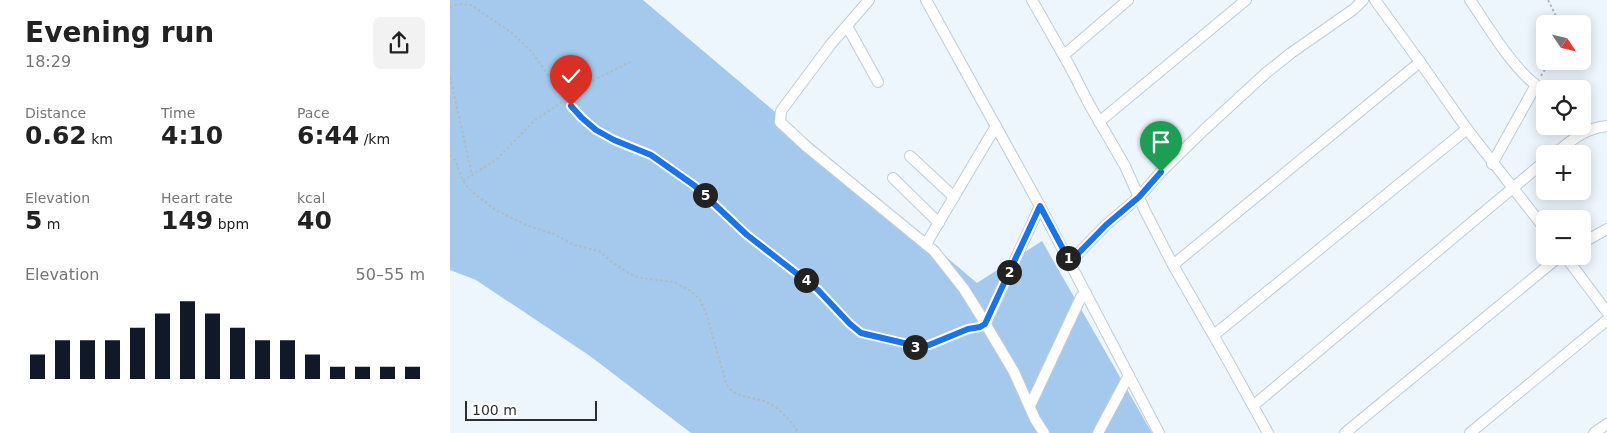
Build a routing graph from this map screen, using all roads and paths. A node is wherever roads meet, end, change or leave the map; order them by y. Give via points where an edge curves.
1 (869, 0) edge
2 (926, 0) edge
3 (1032, 0) edge
4 (1128, 0) edge
5 (1246, 0) edge
6 (1363, 0) edge
7 (1375, 0) edge
8 (1470, 0) edge
9 (1548, 0) edge
10 (450, 7) edge
11 (1556, 15) edge
12 (847, 26) junction
13 (1064, 55) junction
14 (630, 62) dead end
15 (1420, 62) junction
16 (450, 77) edge
17 (878, 82) dead end
18 (1536, 84) joint
19 (566, 99) junction
20 (1099, 122) junction
21 (996, 126) junction
22 (1607, 126) edge
23 (1467, 129) junction
24 (1566, 145) edge
25 (450, 155) edge
26 (910, 156) dead end
27 (1492, 164) junction
28 (1536, 168) edge
29 (472, 175) junction
30 (893, 178) dead end
31 (463, 181) junction
32 (1513, 188) junction
33 (954, 197) junction
34 (1139, 197) junction
35 (1040, 206) junction
36 (1536, 217) edge
37 (939, 223) junction
38 (1607, 229) edge
39 (1591, 238) edge
40 (926, 244) junction
41 (1070, 262) junction
42 (1173, 265) junction
43 (1549, 265) edge
44 (1572, 265) edge
45 (1086, 293) junction
46 (1607, 312) edge
47 (1607, 320) edge
48 (985, 324) junction
49 (1214, 335) junction
50 (1129, 375) junction
51 (1254, 405) junction
52 (1030, 406) junction
53 (1607, 424) edge
54 (799, 433) edge
55 (1044, 433) edge
56 (1098, 433) edge
57 (1159, 433) edge
58 (1268, 433) edge
59 (1345, 433) edge
60 (1470, 433) edge
61 (1594, 433) edge

1 - 12 street
2 - 21 street
3 - 13 street
4 - 13 street
5 - 20 street
6 - 34 street via 1266,73 1161,172
7 - 15 street
8 - 18 street via 1514,63
9 - 11 path
10 - 19 path via 465,4 476,7 512,32 530,50
12 - 17 street
12 - 40 street via 780,111 780,122
13 - 20 street
14 - 19 path via 592,81
15 - 23 street
15 - 42 street
16 - 29 path
18 - 27 street
19 - 29 path via 534,121 497,159
19 - 48 path via 596,130 651,155 695,186 747,235 811,284 861,333 921,347
20 - 34 street via 1122,159
21 - 33 street
21 - 35 street
22 - 24 street via 1581,134
23 - 27 street
23 - 49 street
25 - 31 path
26 - 33 street
27 - 32 street
28 - 32 street
29 - 31 path
30 - 37 street
31 - 54 path via 485,203 519,222 574,245 599,251 634,276 674,282 691,291 706,313 729,389 771,404
32 - 36 street
32 - 51 street
33 - 37 street
34 - 41 street
34 - 42 street
35 - 41 street
35 - 48 street
37 - 40 street
38 - 39 street
40 - 48 street via 964,289
41 - 45 street
42 - 49 street
43 - 59 street
44 - 46 street
45 - 50 street
45 - 52 street via 1081,297
47 - 60 street
48 - 52 street
49 - 51 street
50 - 56 street
50 - 57 street
51 - 58 street
52 - 55 street
53 - 61 street

